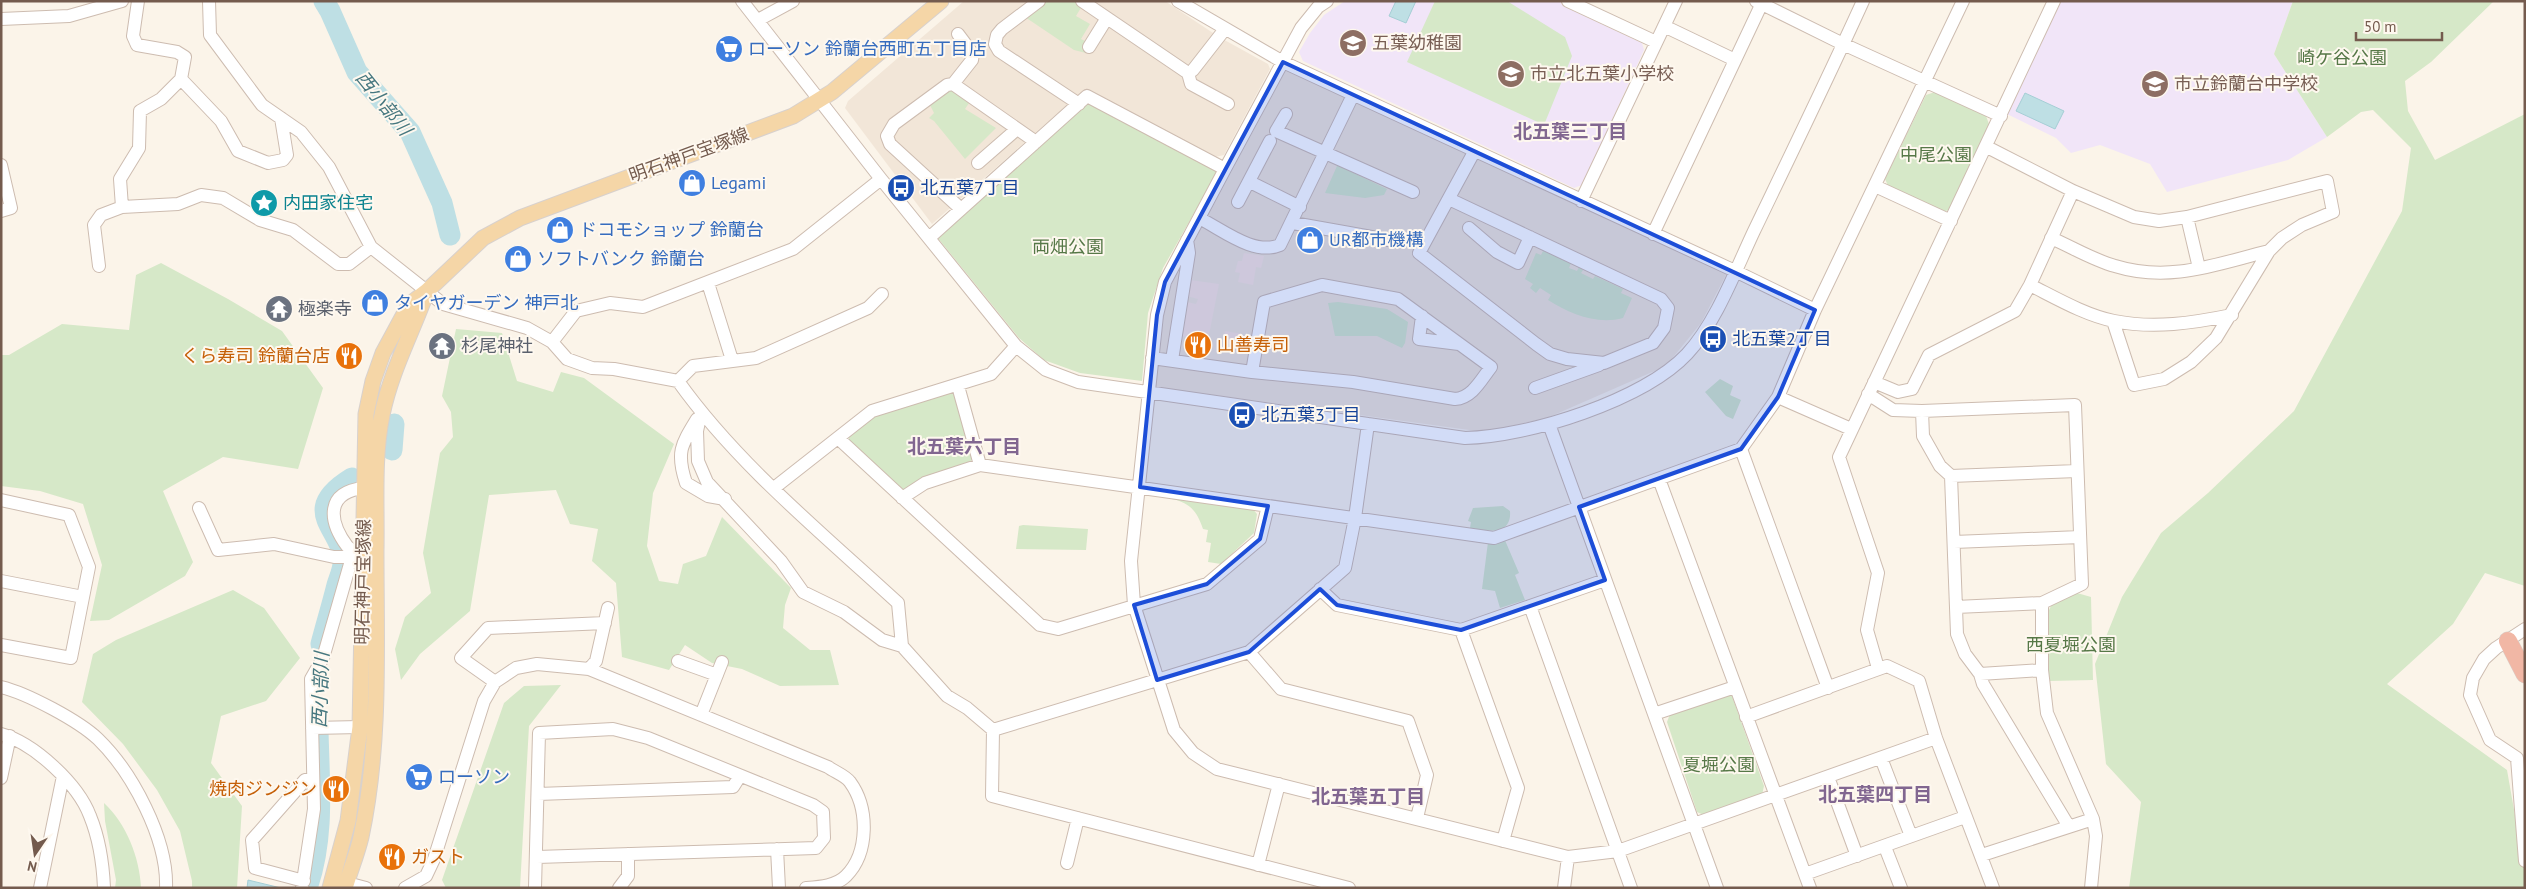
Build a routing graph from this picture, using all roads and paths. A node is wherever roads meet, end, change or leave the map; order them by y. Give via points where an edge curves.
1 (122, 1) edge
2 (138, 1) edge
3 (209, 1) edge
4 (742, 1) edge
5 (793, 1) edge
6 (941, 1) edge
7 (1039, 1) edge
8 (1082, 1) edge
9 (1178, 1) edge
10 (1327, 1) edge
11 (1568, 1) edge
12 (1676, 1) edge
13 (1863, 1) edge
14 (1963, 1) edge
15 (2054, 1) edge
16 (1760, 2) edge
17 (1107, 18) junction
18 (1, 19) edge
19 (758, 20) junction
20 (1664, 26) junction
21 (1225, 29) junction
22 (958, 34) dead end
23 (1656, 42) junction
24 (1843, 44) junction
25 (1089, 47) dead end
26 (1736, 60) junction
27 (1283, 62) junction
28 (1188, 73) junction
29 (180, 79) junction
30 (1925, 81) junction
31 (953, 84) junction
32 (1353, 95) junction
33 (820, 102) junction
34 (1079, 104) junction
35 (1228, 104) dead end
36 (1286, 114) dead end
37 (2001, 116) junction
38 (281, 118) junction
39 (1017, 129) junction
40 (1270, 141) dead end
41 (1036, 142) junction
42 (1987, 146) junction
43 (1474, 152) junction
44 (1325, 153) junction
45 (978, 163) dead end
46 (1, 165) edge
47 (1224, 169) junction
48 (881, 179) junction
49 (1250, 182) junction
50 (1875, 186) junction
51 (2073, 191) junction
52 (1413, 192) dead end
53 (1449, 199) junction
54 (1581, 201) junction
55 (1238, 202) dead end
56 (122, 207) junction
57 (1300, 207) junction
58 (961, 209) junction
59 (1, 212) edge
60 (2187, 217) junction
61 (1199, 218) junction
62 (1952, 221) junction
63 (1292, 223) junction
64 (1469, 228) dead end
65 (1653, 234) junction
66 (1530, 237) junction
67 (929, 238) junction
68 (2051, 238) junction
69 (1187, 240) junction
70 (1394, 241) dead end
71 (371, 248) junction
72 (2269, 251) junction
73 (99, 266) dead end
74 (2199, 268) junction
75 (1735, 271) junction
76 (708, 283) junction
77 (2030, 285) junction
78 (428, 291) junction
79 (882, 294) dead end
80 (1816, 310) junction
81 (2232, 315) junction
82 (1422, 316) junction
83 (2113, 321) junction
84 (552, 342) junction
85 (1459, 344) junction
86 (1016, 346) junction
87 (1152, 358) junction
88 (732, 360) junction
89 (1172, 360) junction
90 (1604, 363) junction
91 (1252, 372) junction
92 (678, 381) junction
93 (1874, 382) junction
94 (958, 386) junction
95 (1535, 388) dead end
96 (1148, 392) junction
97 (1868, 394) junction
98 (1778, 397) junction
99 (1922, 411) junction
100 (700, 413) junction
101 (1368, 424) junction
102 (1549, 424) junction
103 (1851, 429) junction
104 (839, 439) junction
105 (1741, 449) junction
106 (980, 465) junction
107 (2077, 471) junction
108 (1951, 476) junction
109 (1659, 479) junction
110 (1140, 487) junction
111 (364, 488) junction
112 (774, 488) junction
113 (902, 498) junction
114 (725, 499) junction
115 (1, 500) edge
116 (1268, 506) junction
117 (1579, 507) junction
118 (199, 508) dead end
119 (1354, 518) junction
120 (2080, 538) junction
121 (1954, 542) junction
122 (363, 557) junction
123 (1605, 580) junction
124 (1, 581) edge
125 (1320, 589) junction
126 (83, 598) junction
127 (2042, 603) junction
128 (1134, 605) junction
129 (1530, 606) junction
130 (1956, 607) junction
131 (608, 608) dead end
132 (605, 623) junction
133 (1461, 630) junction
134 (2525, 630) edge
135 (2508, 641) junction
136 (1, 645) edge
137 (902, 646) junction
138 (1249, 652) junction
139 (678, 661) dead end
140 (722, 662) dead end
141 (1878, 668) junction
142 (589, 669) junction
143 (2042, 670) junction
144 (716, 674) junction
145 (1980, 674) junction
146 (2525, 674) edge
147 (1157, 680) junction
148 (495, 682) junction
149 (1, 687) edge
150 (1735, 687) junction
151 (1828, 688) junction
152 (1654, 714) junction
153 (701, 715) junction
154 (1746, 717) junction
155 (312, 728) junction
156 (360, 728) junction
157 (993, 730) junction
158 (6, 735) edge
159 (1936, 738) junction
160 (1881, 758) junction
161 (62, 776) junction
162 (740, 776) junction
163 (1828, 777) junction
164 (1, 778) edge
165 (313, 778) junction
166 (1279, 784) junction
167 (538, 794) junction
168 (1775, 796) junction
169 (1966, 817) junction
170 (1078, 818) junction
171 (1417, 818) junction
172 (2093, 819) junction
173 (1694, 825) junction
174 (2068, 825) junction
175 (1911, 836) junction
176 (1503, 841) junction
177 (1885, 847) junction
178 (777, 849) junction
179 (1618, 851) junction
180 (628, 854) junction
181 (1982, 855) junction
182 (1857, 856) junction
183 (537, 857) junction
184 (1568, 857) junction
185 (1067, 862) dead end
186 (2525, 862) edge
187 (1258, 865) junction
188 (1805, 874) junction
189 (1310, 883) edge
190 (303, 884) edge
191 (346, 885) edge
192 (40, 888) edge
193 (104, 888) edge
194 (166, 888) edge
195 (330, 888) edge
196 (366, 888) edge
197 (406, 888) edge
198 (534, 888) edge
199 (619, 888) edge
200 (779, 888) edge
201 (806, 888) edge
202 (1349, 888) edge
203 (1564, 888) edge
204 (1631, 888) edge
205 (1717, 888) edge
206 (1810, 888) edge
207 (1901, 888) edge
208 (1993, 888) edge
209 (2091, 888) edge

1 - 18 street via 69,16
2 - 29 street via 133,36 138,45 177,52 185,57
3 - 38 street via 210,35 262,105
4 - 19 street
5 - 19 street
6 - 33 main road, 明石神戸宝塚線
7 - 34 street via 1002,29 995,44 1000,51
8 - 17 street
9 - 21 street
10 - 27 street via 1301,28
11 - 23 street
12 - 20 street
13 - 24 street
14 - 30 street
15 - 37 street
16 - 24 street
16 - 26 street
17 - 25 street
17 - 28 street
19 - 33 street
20 - 23 street
20 - 26 street
21 - 27 street
21 - 28 street
22 - 31 street via 973,54
23 - 54 street
24 - 30 street
24 - 75 street
26 - 65 street
27 - 32 street
27 - 47 street
28 - 35 street via 1192,84
29 - 38 street via 221,121 238,151 268,163 283,160 287,155
29 - 56 street via 161,99 140,111 139,148 120,178
30 - 37 street
30 - 50 street
31 - 39 street
31 - 58 street via 947,85 894,124 887,136 896,153
32 - 43 street
32 - 44 street
33 - 48 street
33 - 78 main road, 明石神戸宝塚線 via 752,132 520,218 483,238
34 - 41 street
34 - 47 street via 1087,96
36 - 44 street via 1276,131
37 - 42 street
38 - 71 street via 301,132 329,167
39 - 41 street
39 - 45 street
40 - 49 street
41 - 58 street
42 - 51 street
42 - 62 street
43 - 53 street
43 - 54 street
44 - 52 street
44 - 57 street
46 - 59 street via 11,208
47 - 61 street
48 - 67 street
48 - 76 street via 793,249
49 - 55 street
49 - 57 street
50 - 62 street
50 - 80 street
51 - 60 street via 2134,217 2159,221
51 - 68 street
53 - 66 street
53 - 90 street via 1419,253 1550,354
54 - 65 street
56 - 71 street via 178,204 201,195 223,198 260,220 293,230 338,264 349,264
56 - 73 street via 101,215 94,225
57 - 63 street
58 - 67 street
60 - 72 street via 2327,181 2334,212 2302,225
60 - 74 street
61 - 63 street via 1258,248 1270,249 1280,245
61 - 69 street
62 - 93 street
63 - 70 street
64 - 66 street via 1497,252 1518,262
65 - 75 street
66 - 90 street via 1661,299 1668,308 1664,328 1653,343
67 - 86 street
68 - 74 street via 2113,266 2143,273 2174,274
68 - 77 street
69 - 87 street via 1165,282
69 - 89 street via 1189,252
71 - 78 street
72 - 74 street
72 - 81 street
75 - 80 street
75 - 102 street via 1702,334 1676,364 1634,392
76 - 84 street via 643,306 610,303 576,311
76 - 88 street
77 - 83 street
77 - 93 street via 2015,312 1929,354 1912,389 1898,392
78 - 84 street via 443,304 527,328
78 - 111 main road, 明石神戸宝塚線 via 409,305 383,353 373,381 366,414
78 - 191 main road, 明石神戸宝塚線 via 401,352 382,416 377,457 376,699 372,762 360,838
79 - 88 street via 868,308 756,358
80 - 98 street
81 - 83 street via 2152,326
81 - 83 street via 2216,338 2190,362 2164,379 2134,385
82 - 85 street
82 - 85 street via 1419,339
82 - 91 street via 1398,299 1322,285 1264,302
84 - 92 street via 567,359 592,368
85 - 91 street via 1491,367 1463,399 1353,382
86 - 94 street via 992,374
86 - 96 street via 1046,370 1066,378
87 - 89 street
87 - 96 street
88 - 92 street via 693,366
89 - 91 street
90 - 95 street
92 - 100 street
93 - 97 street
94 - 104 street via 872,411
94 - 106 street
96 - 101 street
96 - 110 street
97 - 99 street via 1893,410
97 - 103 street
98 - 103 street
98 - 105 street
99 - 107 street via 2075,405
99 - 108 street via 1923,436 1940,466
100 - 112 street
100 - 114 street via 698,461 707,482
100 - 114 street via 686,437 679,462 686,483 708,496
101 - 102 street via 1465,438 1504,436
101 - 119 street
102 - 117 street
103 - 141 street via 1839,457 1878,573 1867,630
104 - 112 street
104 - 113 street
105 - 109 street
105 - 151 street
106 - 110 street
106 - 113 street via 925,483
107 - 108 street
107 - 120 street
108 - 121 street
109 - 117 street
109 - 150 street
110 - 116 street
110 - 128 street via 1131,561
111 - 122 main road, 明石神戸宝塚線
111 - 122 street via 349,490 336,503 333,521 348,547
112 - 137 street via 898,603
113 - 128 street via 1040,625 1058,629
114 - 137 street via 781,561 803,592 844,612 882,640
115 - 126 street via 69,515 89,567
116 - 119 street
116 - 128 street via 1260,539 1206,584
117 - 119 street via 1494,538
117 - 123 street
118 - 122 street via 218,550 274,544 334,557
119 - 125 street via 1345,568
120 - 121 street
120 - 127 street via 2082,584
121 - 130 street
122 - 155 street via 350,564 323,658 311,679
122 - 156 main road, 明石神戸宝塚線
123 - 129 street
123 - 152 street
124 - 126 street
125 - 133 street via 1337,605
125 - 138 street
126 - 136 street via 71,658
127 - 130 street
127 - 143 street
128 - 147 street
129 - 133 street
129 - 179 street
130 - 145 street via 1960,641
131 - 132 street
132 - 142 street via 596,661
132 - 148 street via 488,628 461,658
133 - 176 street via 1518,788
134 - 135 street
135 - 146 highway
135 - 186 street via 2484,659 2473,678 2470,695 2490,740 2517,758
137 - 157 street via 946,696 967,708
138 - 147 street
138 - 171 street via 1282,689 1408,721 1427,775
139 - 144 street
140 - 144 street
141 - 151 street
141 - 159 street via 1887,666 1919,681
142 - 148 street via 537,664 516,668
142 - 153 street
143 - 145 street
143 - 172 street via 2047,713
144 - 153 street
145 - 174 street
147 - 157 street
147 - 166 street via 1174,730 1193,753 1217,769
148 - 197 street via 484,701 434,859 426,876
149 - 194 street via 50,707 98,739 135,786 146,809 156,832
150 - 152 street
150 - 154 street
151 - 154 street
152 - 173 street
153 - 201 street via 828,767 849,780 858,796 863,818 863,841 857,861 845,877 826,887
154 - 168 street
155 - 156 street
155 - 165 street
156 - 195 main road, 明石神戸宝塚線 via 348,821
157 - 170 street via 992,796
158 - 161 street via 52,763
158 - 164 street
159 - 160 street
159 - 169 street
160 - 163 street
160 - 175 street
161 - 192 street
161 - 193 street via 90,814 100,850
162 - 167 street via 734,787
162 - 167 street via 648,738 614,729 539,733
162 - 178 street via 823,812 824,838 816,848
163 - 168 street
163 - 182 street
165 - 190 street via 314,809
165 - 190 street via 305,780 252,840 255,868
166 - 171 street
166 - 187 street
167 - 183 street
168 - 173 street
168 - 188 street
169 - 175 street
169 - 181 street
170 - 185 street
170 - 187 street
171 - 176 street
172 - 174 street
172 - 209 street via 2096,836
173 - 179 street
173 - 205 street
174 - 181 street
175 - 177 street
176 - 184 street
177 - 182 street
177 - 207 street
178 - 180 street
178 - 200 street
179 - 184 street
179 - 204 street
180 - 183 street
180 - 199 street via 628,876
181 - 208 street
182 - 188 street
183 - 198 street
184 - 203 street
187 - 189 street
188 - 206 street
189 - 202 street
191 - 196 street

